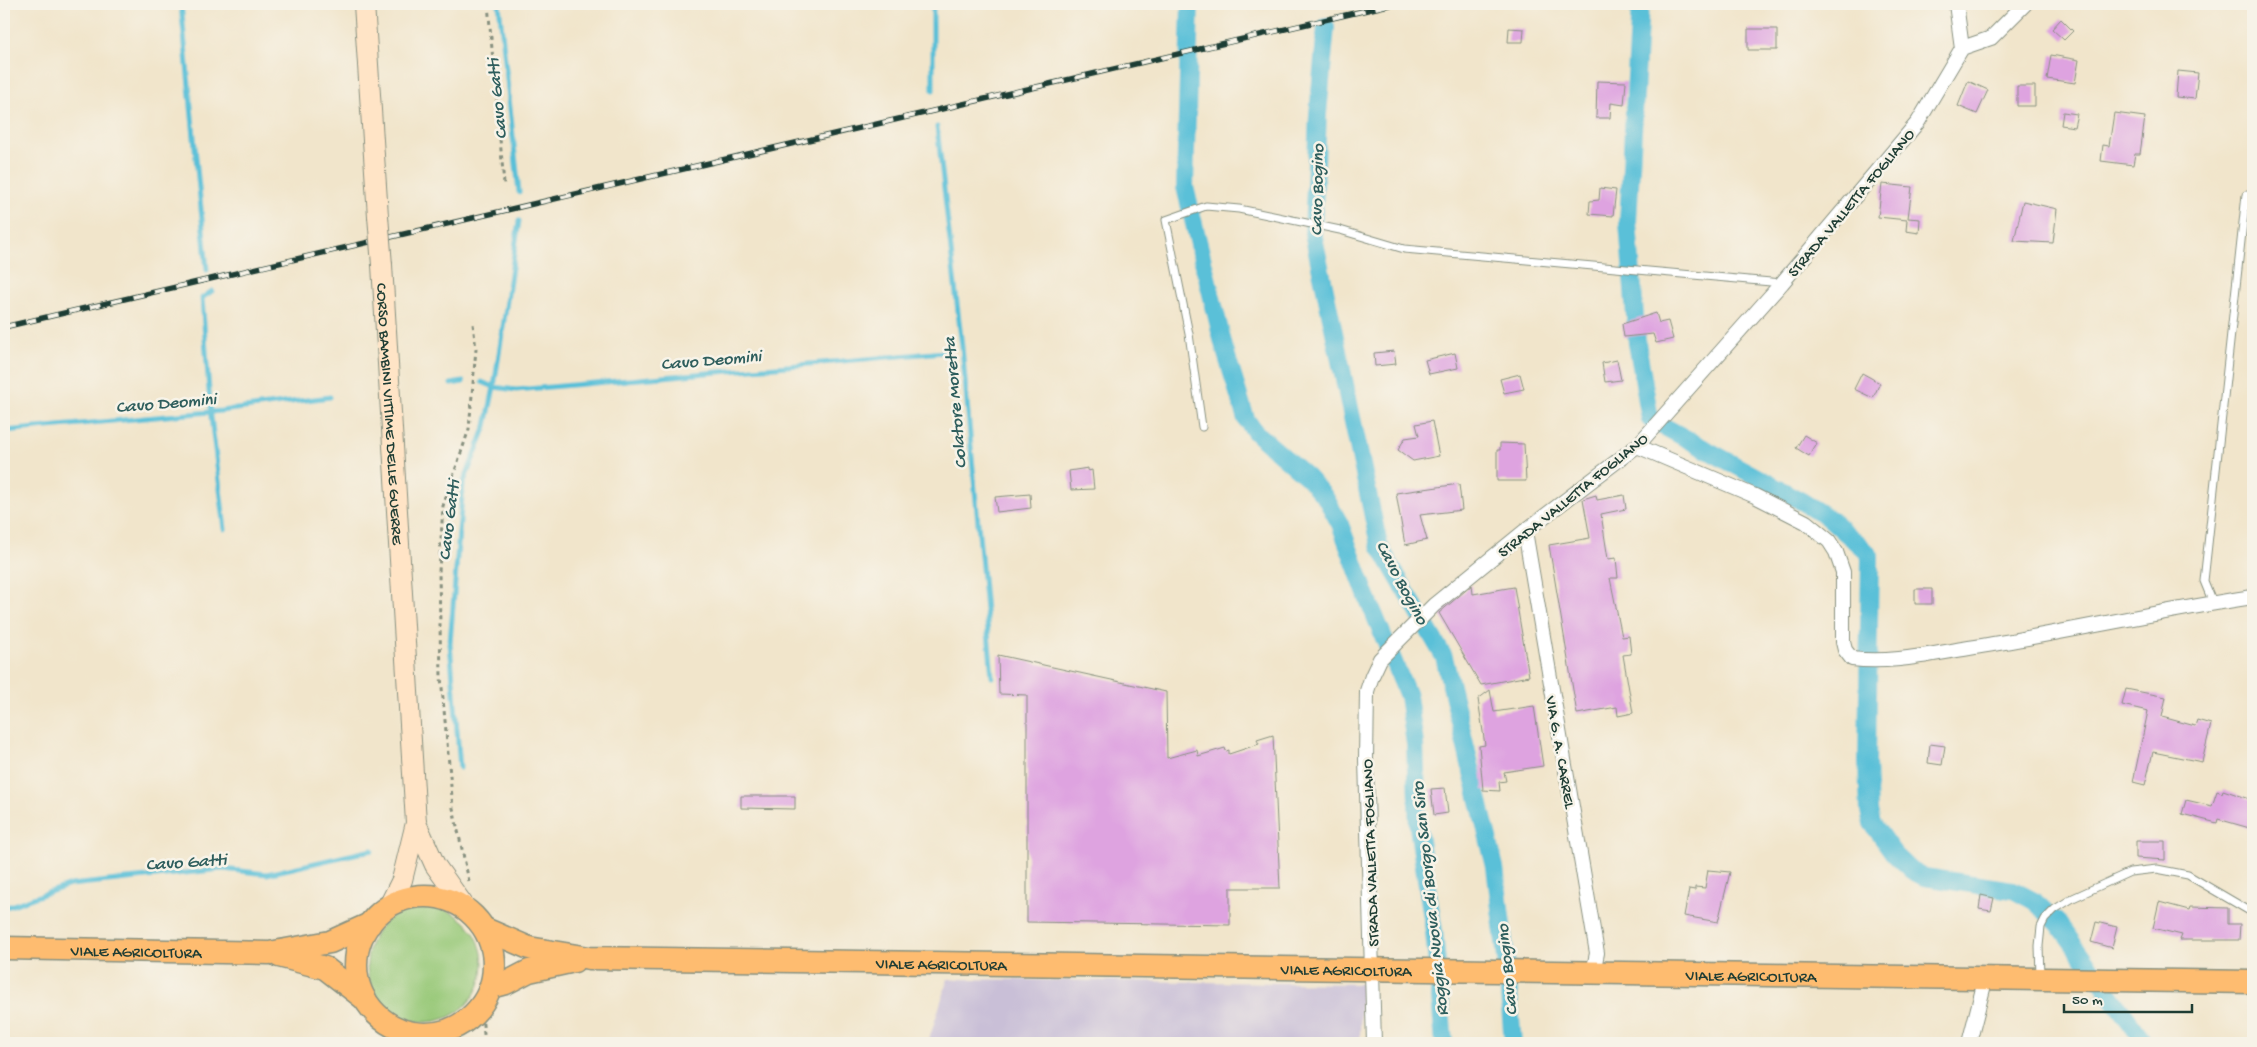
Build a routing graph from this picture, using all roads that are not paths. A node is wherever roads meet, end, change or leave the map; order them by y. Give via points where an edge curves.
1 (364, 4) edge
2 (1956, 4) edge
3 (2025, 4) edge
4 (1962, 48) junction
5 (2246, 195) dead end
6 (1782, 282) junction
7 (1202, 427) dead end
8 (1637, 446) junction
9 (1525, 531) junction
10 (2253, 597) edge
11 (2213, 603) junction
12 (416, 823) junction
13 (389, 906) junction
14 (467, 910) junction
15 (2253, 913) edge
16 (370, 924) junction
17 (485, 929) junction
18 (4, 948) edge
19 (269, 954) junction
20 (589, 958) junction
21 (1372, 968) junction
22 (1593, 973) junction
23 (1986, 977) junction
24 (2040, 978) junction
25 (2253, 982) edge
26 (491, 987) junction
27 (366, 1000) junction
28 (1374, 1043) edge
29 (1969, 1043) edge

1 - 12 main road, CORSO BAMBINI VITTIME DELLE GUERRE, bridge
2 - 4 street
3 - 4 street via 1991,38
4 - 6 street, STRADA VALLETTA FOGLIANO via 1918,122
5 - 11 lane via 2204,581
6 - 7 lane via 1404,249 1239,208 1206,206 1166,220 1189,334
6 - 8 street, STRADA VALLETTA FOGLIANO
8 - 9 street, STRADA VALLETTA FOGLIANO
8 - 11 street via 1755,496 1806,522 1829,541 1843,572 1842,642 1852,659 1904,658
9 - 21 street, STRADA VALLETTA FOGLIANO via 1398,639 1372,676 1367,691 1366,760
9 - 22 street, VIA G. A. CARREL via 1597,953
10 - 11 street
12 - 13 main road, CORSO BAMBINI VITTIME DELLE GUERRE via 402,880
12 - 14 main road, CORSO BAMBINI VITTIME DELLE GUERRE via 435,866
13 - 14 main road, VIALE AGRICOLTURA via 416,896 429,896 452,901
13 - 16 main road, VIALE AGRICOLTURA
14 - 17 main road, VIALE AGRICOLTURA
15 - 24 lane via 2188,875 2157,869 2130,872 2073,898 2045,919 2039,946
16 - 19 main road, VIALE AGRICOLTURA via 330,942
16 - 27 main road, VIALE AGRICOLTURA via 362,937 356,961 360,988
17 - 20 main road, VIALE AGRICOLTURA via 529,948
17 - 26 main road, VIALE AGRICOLTURA via 494,956 495,972
18 - 19 main road, VIALE AGRICOLTURA
19 - 27 main road, VIALE AGRICOLTURA via 325,968
20 - 21 main road, VIALE AGRICOLTURA
20 - 26 main road, VIALE AGRICOLTURA via 529,971
21 - 22 main road, VIALE AGRICOLTURA
21 - 28 street, STRADA VALLETTA FOGLIANO
22 - 23 main road, VIALE AGRICOLTURA
23 - 24 main road, VIALE AGRICOLTURA
23 - 29 street
24 - 25 main road, VIALE AGRICOLTURA
26 - 27 main road, VIALE AGRICOLTURA via 481,1007 471,1017 449,1030 422,1034 396,1028

